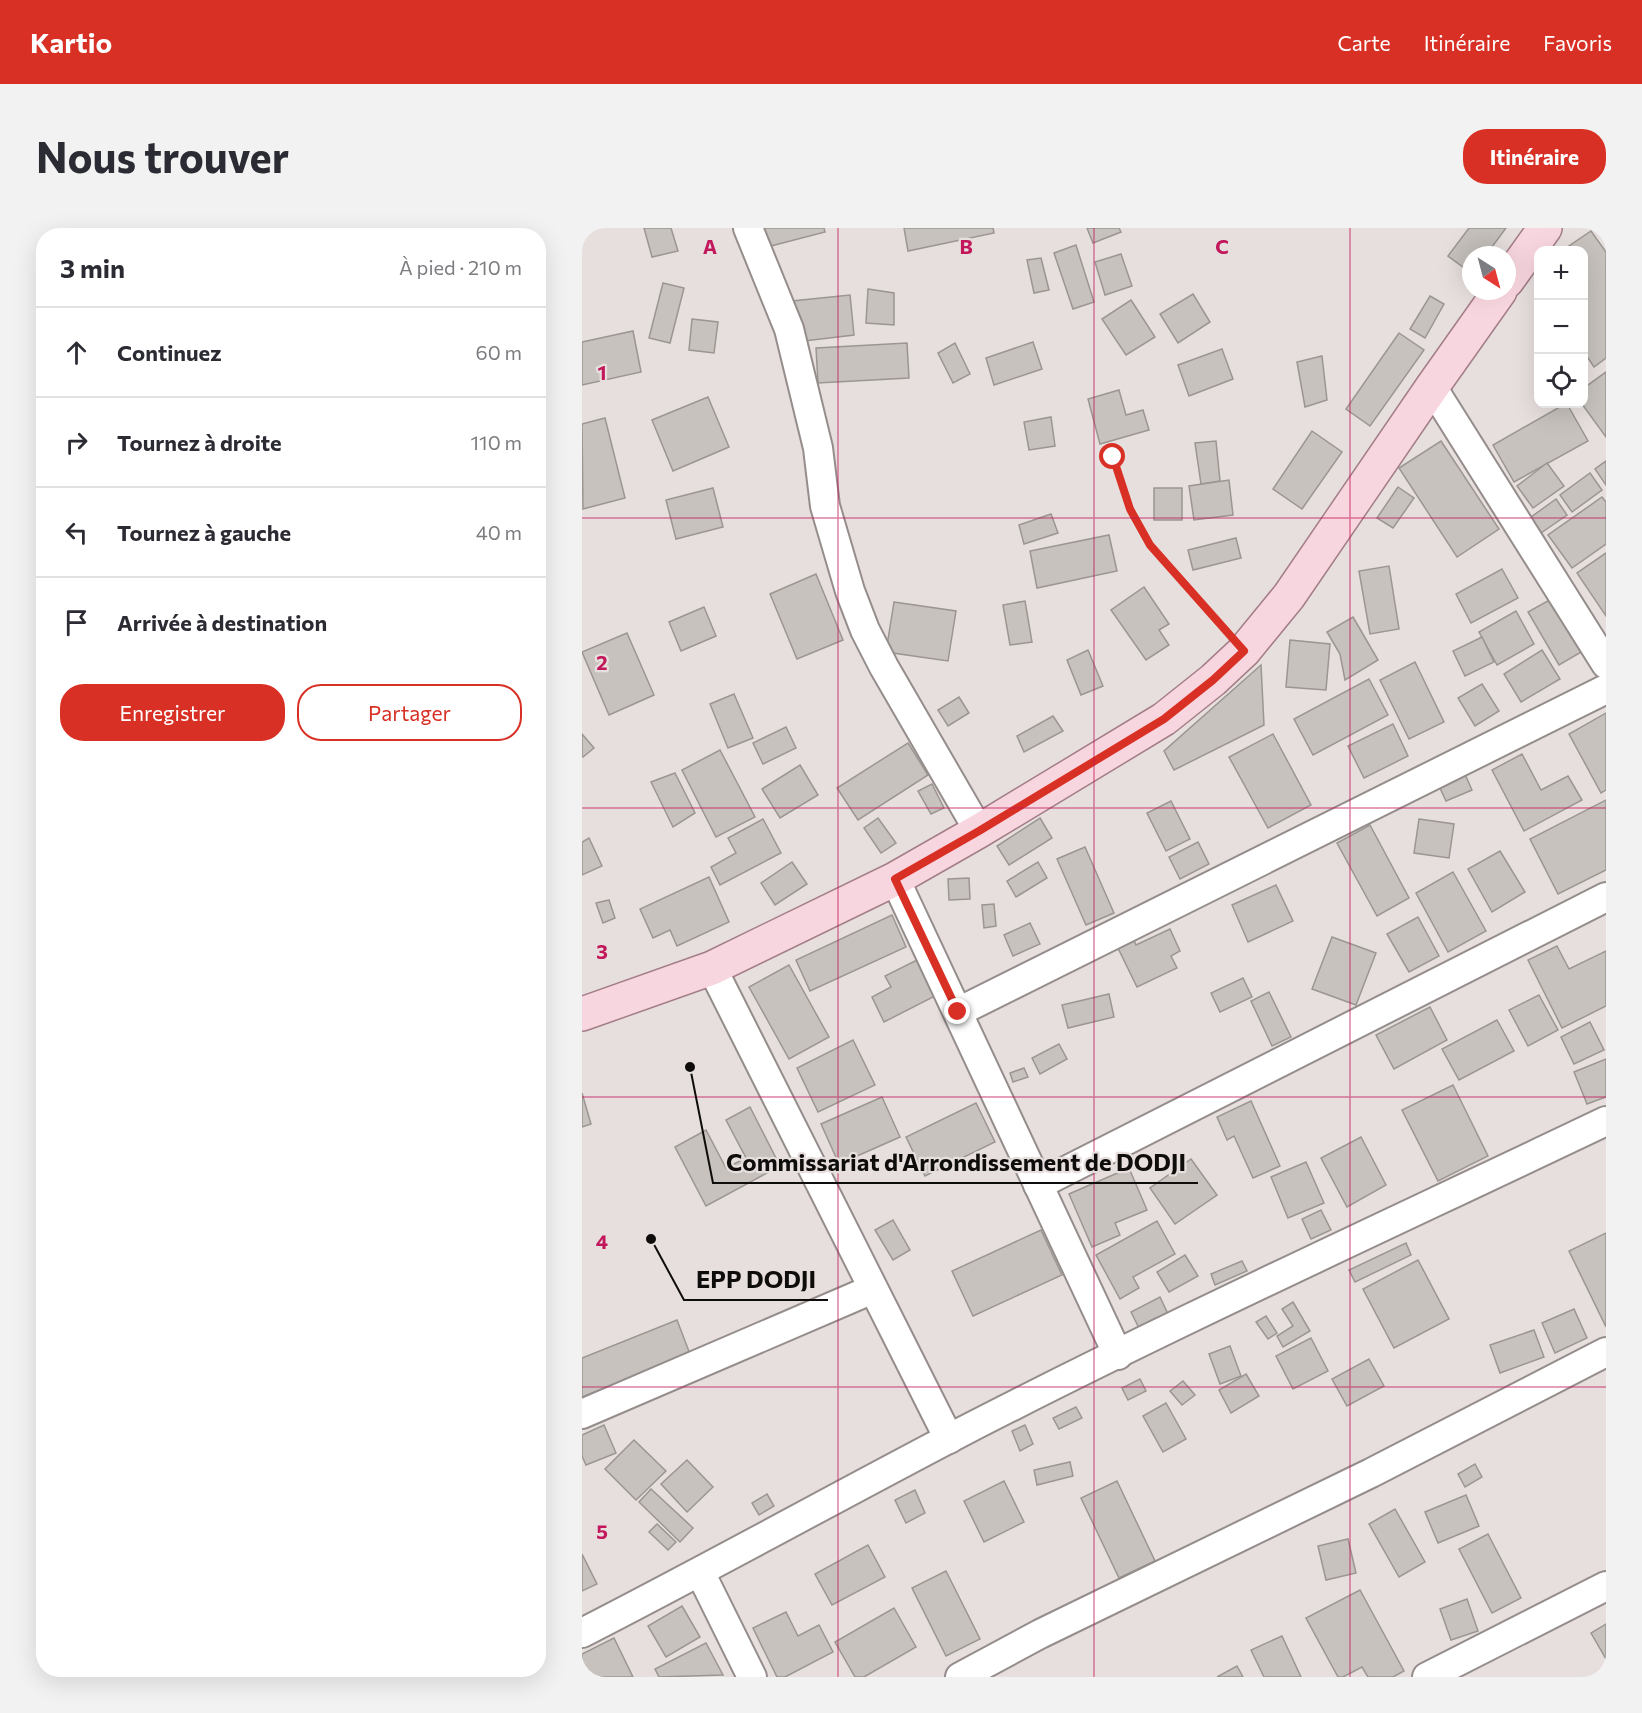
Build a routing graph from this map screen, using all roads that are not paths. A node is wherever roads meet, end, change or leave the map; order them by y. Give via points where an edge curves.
1 (748, 228) edge
2 (1545, 228) edge
3 (1516, 268) edge
4 (1494, 300) edge
5 (1432, 387) junction
6 (1606, 664) edge
7 (1606, 689) edge
8 (979, 831) junction
9 (895, 879) junction
10 (1606, 897) edge
11 (712, 968) junction
12 (958, 1012) junction
13 (582, 1014) edge
14 (1606, 1121) edge
15 (1038, 1185) junction
16 (873, 1289) junction
17 (1606, 1352) edge
18 (1118, 1355) junction
19 (582, 1414) edge
20 (949, 1439) junction
21 (700, 1572) junction
22 (1606, 1586) edge
23 (582, 1633) edge
24 (752, 1677) edge
25 (960, 1677) edge
26 (1427, 1677) edge

1 - 8 street via 789,329 818,448 825,506 858,611 884,667
2 - 3 main road
4 - 5 main road
5 - 6 street
5 - 8 main road via 1289,596 1244,651 1164,719
7 - 12 street
8 - 9 main road
9 - 11 main road
9 - 12 street
10 - 15 street
11 - 13 main road
11 - 16 street
12 - 15 street
14 - 18 street
15 - 18 street
16 - 19 street
16 - 20 street
17 - 25 street
18 - 20 street
20 - 21 street
21 - 23 street
21 - 24 street
22 - 26 street

